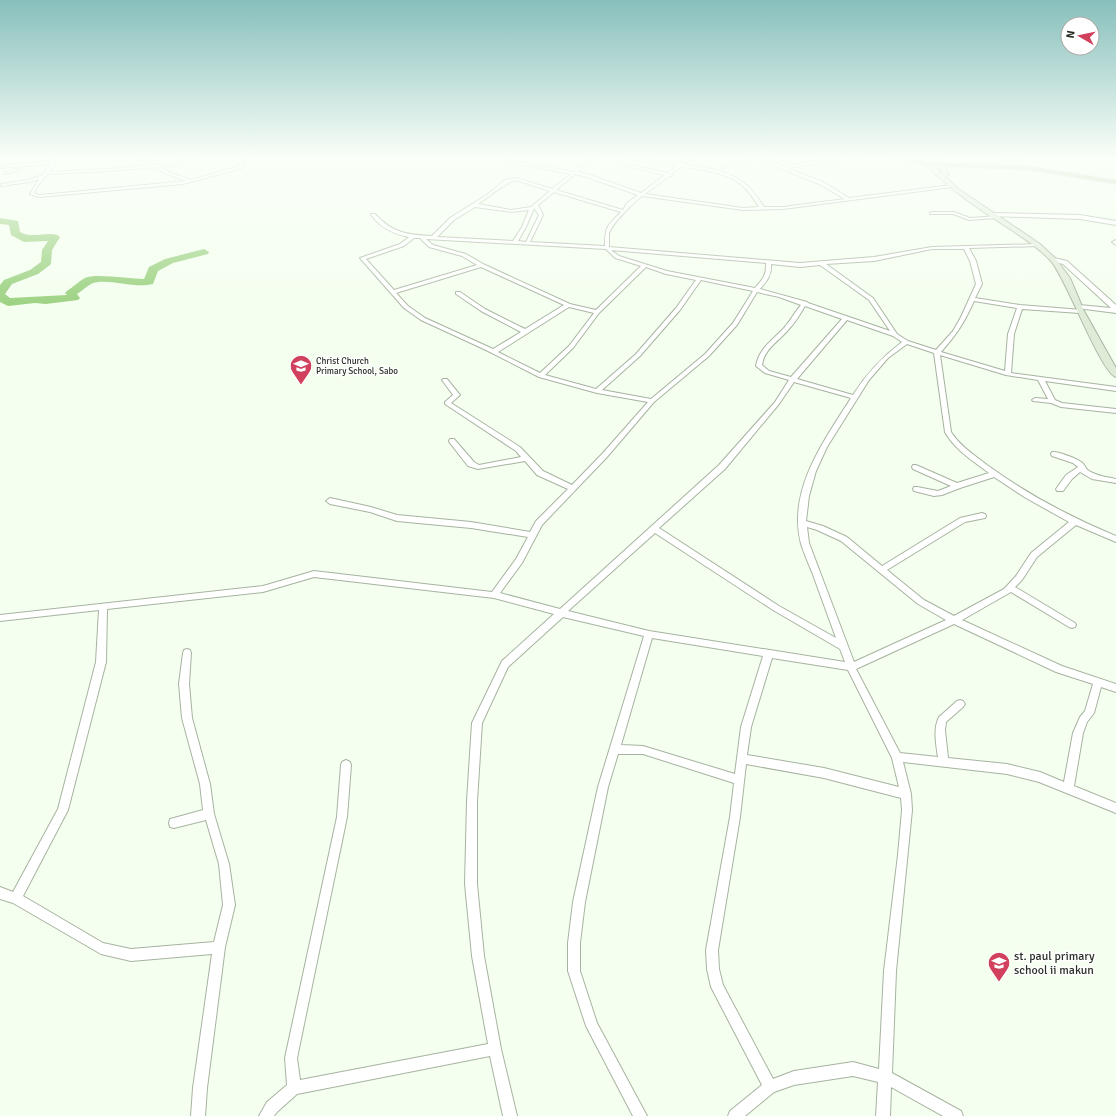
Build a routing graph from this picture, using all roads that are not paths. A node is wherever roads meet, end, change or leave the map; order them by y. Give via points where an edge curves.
1 (466, 210) edge
2 (505, 210) edge
3 (515, 210) edge
4 (532, 210) edge
5 (537, 210) edge
6 (619, 210) edge
7 (987, 210) edge
8 (623, 211) joint
9 (932, 213) dead end
10 (373, 215) dead end
11 (994, 215) junction
12 (1116, 223) edge
13 (413, 236) junction
14 (421, 237) junction
15 (433, 238) junction
16 (514, 243) junction
17 (527, 244) junction
18 (1038, 245) junction
19 (966, 247) junction
20 (607, 248) junction
21 (1054, 260) junction
22 (768, 262) junction
23 (822, 264) junction
24 (481, 265) junction
25 (645, 265) junction
26 (699, 279) junction
27 (756, 290) junction
28 (393, 292) junction
29 (458, 293) dead end
30 (973, 299) junction
31 (805, 303) junction
32 (568, 305) junction
33 (1020, 307) junction
34 (1080, 309) junction
35 (1116, 310) edge
36 (597, 312) junction
37 (846, 318) junction
38 (526, 332) junction
39 (895, 335) junction
40 (906, 342) junction
41 (493, 352) junction
42 (937, 352) junction
43 (1008, 374) junction
44 (1116, 374) edge
45 (541, 376) junction
46 (1041, 379) junction
47 (444, 380) dead end
48 (792, 380) junction
49 (1116, 389) edge
50 (596, 391) junction
51 (854, 397) junction
52 (1035, 400) dead end
53 (652, 401) junction
54 (1052, 402) junction
55 (1116, 411) edge
56 (452, 441) dead end
57 (1054, 454) dead end
58 (527, 458) junction
59 (916, 467) dead end
60 (1081, 468) junction
61 (994, 474) junction
62 (1116, 481) edge
63 (957, 486) junction
64 (573, 488) junction
65 (917, 489) dead end
66 (1060, 489) dead end
67 (330, 502) dead end
68 (982, 516) dead end
69 (1074, 522) junction
70 (803, 523) junction
71 (655, 529) junction
72 (532, 535) junction
73 (1116, 539) edge
74 (881, 570) junction
75 (1010, 588) junction
76 (494, 595) junction
77 (103, 606) junction
78 (561, 614) junction
79 (0, 617) edge
80 (956, 619) junction
81 (1072, 625) dead end
82 (649, 634) junction
83 (844, 647) junction
84 (187, 652) dead end
85 (769, 653) junction
86 (851, 667) junction
87 (1098, 682) junction
88 (1116, 688) edge
89 (960, 704) dead end
90 (615, 749) junction
91 (897, 757) junction
92 (742, 759) junction
93 (943, 762) junction
94 (346, 765) dead end
95 (738, 780) junction
96 (1068, 789) junction
97 (906, 794) junction
98 (1116, 808) edge
99 (209, 814) junction
100 (174, 823) dead end
101 (0, 893) edge
102 (16, 898) junction
103 (219, 948) junction
104 (495, 1049) junction
105 (885, 1077) junction
106 (770, 1087) junction
107 (294, 1088) junction
108 (198, 1116) edge
109 (266, 1116) edge
110 (510, 1116) edge
111 (640, 1116) edge
112 (734, 1116) edge
113 (884, 1116) edge
114 (956, 1116) edge

1 - 15 street via 452,219
2 - 3 street
4 - 16 street
5 - 17 street via 541,215
6 - 8 street
7 - 11 main road
8 - 20 street via 611,224 607,233
9 - 11 street via 954,213 969,218
10 - 13 street via 383,227
11 - 12 street via 1080,217
11 - 18 main road
13 - 14 street
13 - 28 street via 402,245 363,258
14 - 15 street
14 - 24 street via 431,246 464,255
15 - 16 street
16 - 17 street
17 - 20 street
18 - 19 street
18 - 21 main road
19 - 23 street via 932,248 874,259
19 - 30 street via 974,261 979,280
20 - 22 street
20 - 25 street via 617,257
21 - 34 main road via 1066,278
21 - 35 street via 1066,262
22 - 23 street
22 - 27 street via 766,279
23 - 39 street via 871,299
24 - 28 street
24 - 32 street
25 - 26 street
25 - 36 street
26 - 27 street
26 - 50 street via 678,309 638,355
27 - 31 street
27 - 53 street via 735,324 708,355
28 - 41 street via 406,307 423,319
29 - 38 street via 483,310
30 - 33 street
30 - 42 street via 955,332
31 - 37 street
31 - 48 street via 786,330 765,348 759,359 759,366 767,372
32 - 36 street
32 - 38 street
33 - 34 street
33 - 43 street via 1012,334
34 - 35 street
34 - 44 main road
36 - 45 street via 572,347
37 - 39 street
37 - 48 street
38 - 41 street
39 - 40 street
40 - 42 street
40 - 51 street via 886,357
41 - 45 street
42 - 43 street
42 - 61 street via 951,439
43 - 46 street
45 - 50 street
46 - 49 street
46 - 54 street
47 - 58 street via 457,395 447,403 518,449
48 - 51 street
48 - 71 street via 777,403 722,467
50 - 53 street
51 - 70 street via 812,472 802,517
52 - 54 street
53 - 64 street via 606,455
54 - 55 street
56 - 58 street via 471,464 478,468
57 - 60 street via 1075,461
58 - 64 street via 540,473
59 - 63 street
60 - 62 street via 1095,477
60 - 66 street
61 - 63 street
61 - 69 street via 1034,501
63 - 65 street via 935,495
64 - 72 street via 539,523
67 - 72 street via 397,518 471,525
68 - 74 street via 963,520
69 - 73 street
69 - 75 street via 1034,555
70 - 74 street via 844,539
70 - 83 street via 806,543
71 - 78 street
71 - 83 street via 776,608
72 - 76 street via 519,561
74 - 80 street via 921,602
75 - 80 street
75 - 81 street
76 - 77 street via 314,574 263,589
76 - 78 street
77 - 79 street
77 - 102 street via 101,662 63,810
78 - 82 street
78 - 104 street via 505,664 477,723 472,801 471,884 478,956
80 - 86 street
80 - 87 street via 1059,669
82 - 85 street
82 - 90 street
83 - 86 street
84 - 99 street via 184,684 187,718 205,784
85 - 86 street
85 - 92 street via 746,727
86 - 91 street
87 - 88 street
87 - 96 street via 1089,713 1078,733
89 - 93 street via 942,720 940,730
90 - 95 street via 643,750
90 - 111 street via 603,787 580,902 574,944 574,971 592,1026
91 - 93 street
91 - 97 street
92 - 95 street
92 - 97 street via 824,773
93 - 96 street via 1040,777
94 - 107 street via 342,817 291,1058
95 - 106 street via 735,817 712,950 713,969 717,987
96 - 98 street
97 - 105 street via 907,810 890,971
99 - 100 street
99 - 103 street via 224,864 229,905
101 - 102 street
102 - 103 street via 101,948 131,954
103 - 108 street
104 - 107 street
104 - 110 street
105 - 106 street via 853,1069 794,1078
105 - 113 street
105 - 114 street
106 - 112 street
107 - 109 street via 272,1107

